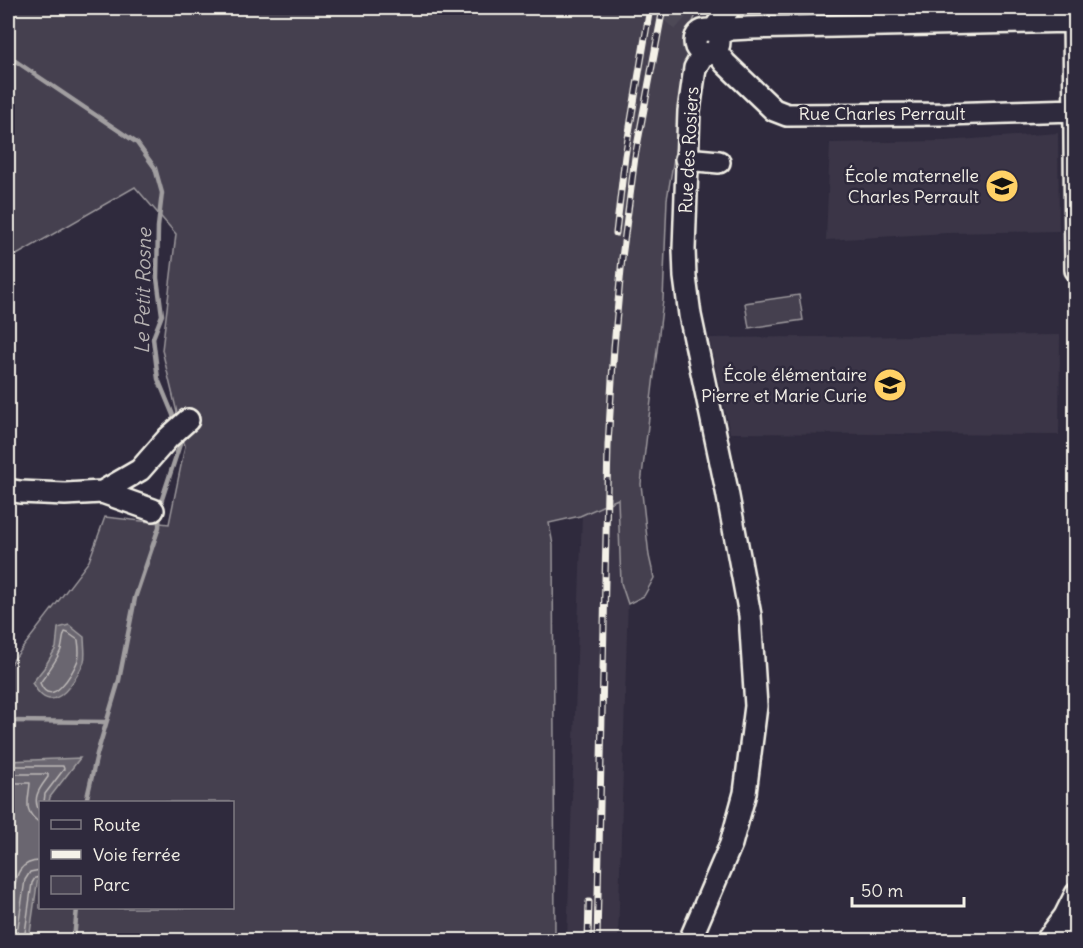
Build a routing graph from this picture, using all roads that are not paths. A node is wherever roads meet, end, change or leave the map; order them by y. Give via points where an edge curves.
1 (729, 8) edge
2 (1075, 17) edge
3 (705, 38) junction
4 (1075, 110) edge
5 (686, 159) junction
6 (719, 162) dead end
7 (1076, 270) edge
8 (188, 420) dead end
9 (8, 490) edge
10 (102, 492) junction
11 (153, 510) dead end
12 (1076, 894) edge
13 (690, 940) edge
14 (1047, 940) edge

1 - 3 street, Rue des Rosiers
2 - 3 street via 748,28
2 - 4 street
3 - 4 street, Rue Charles Perrault via 774,110 787,115
3 - 5 street, Rue des Rosiers via 691,88
4 - 7 street
5 - 6 street
5 - 13 street, Rue des Rosiers via 685,277 750,615 756,706 745,793 731,844
8 - 10 street via 140,470
9 - 10 street via 65,495
10 - 11 street
12 - 14 street

